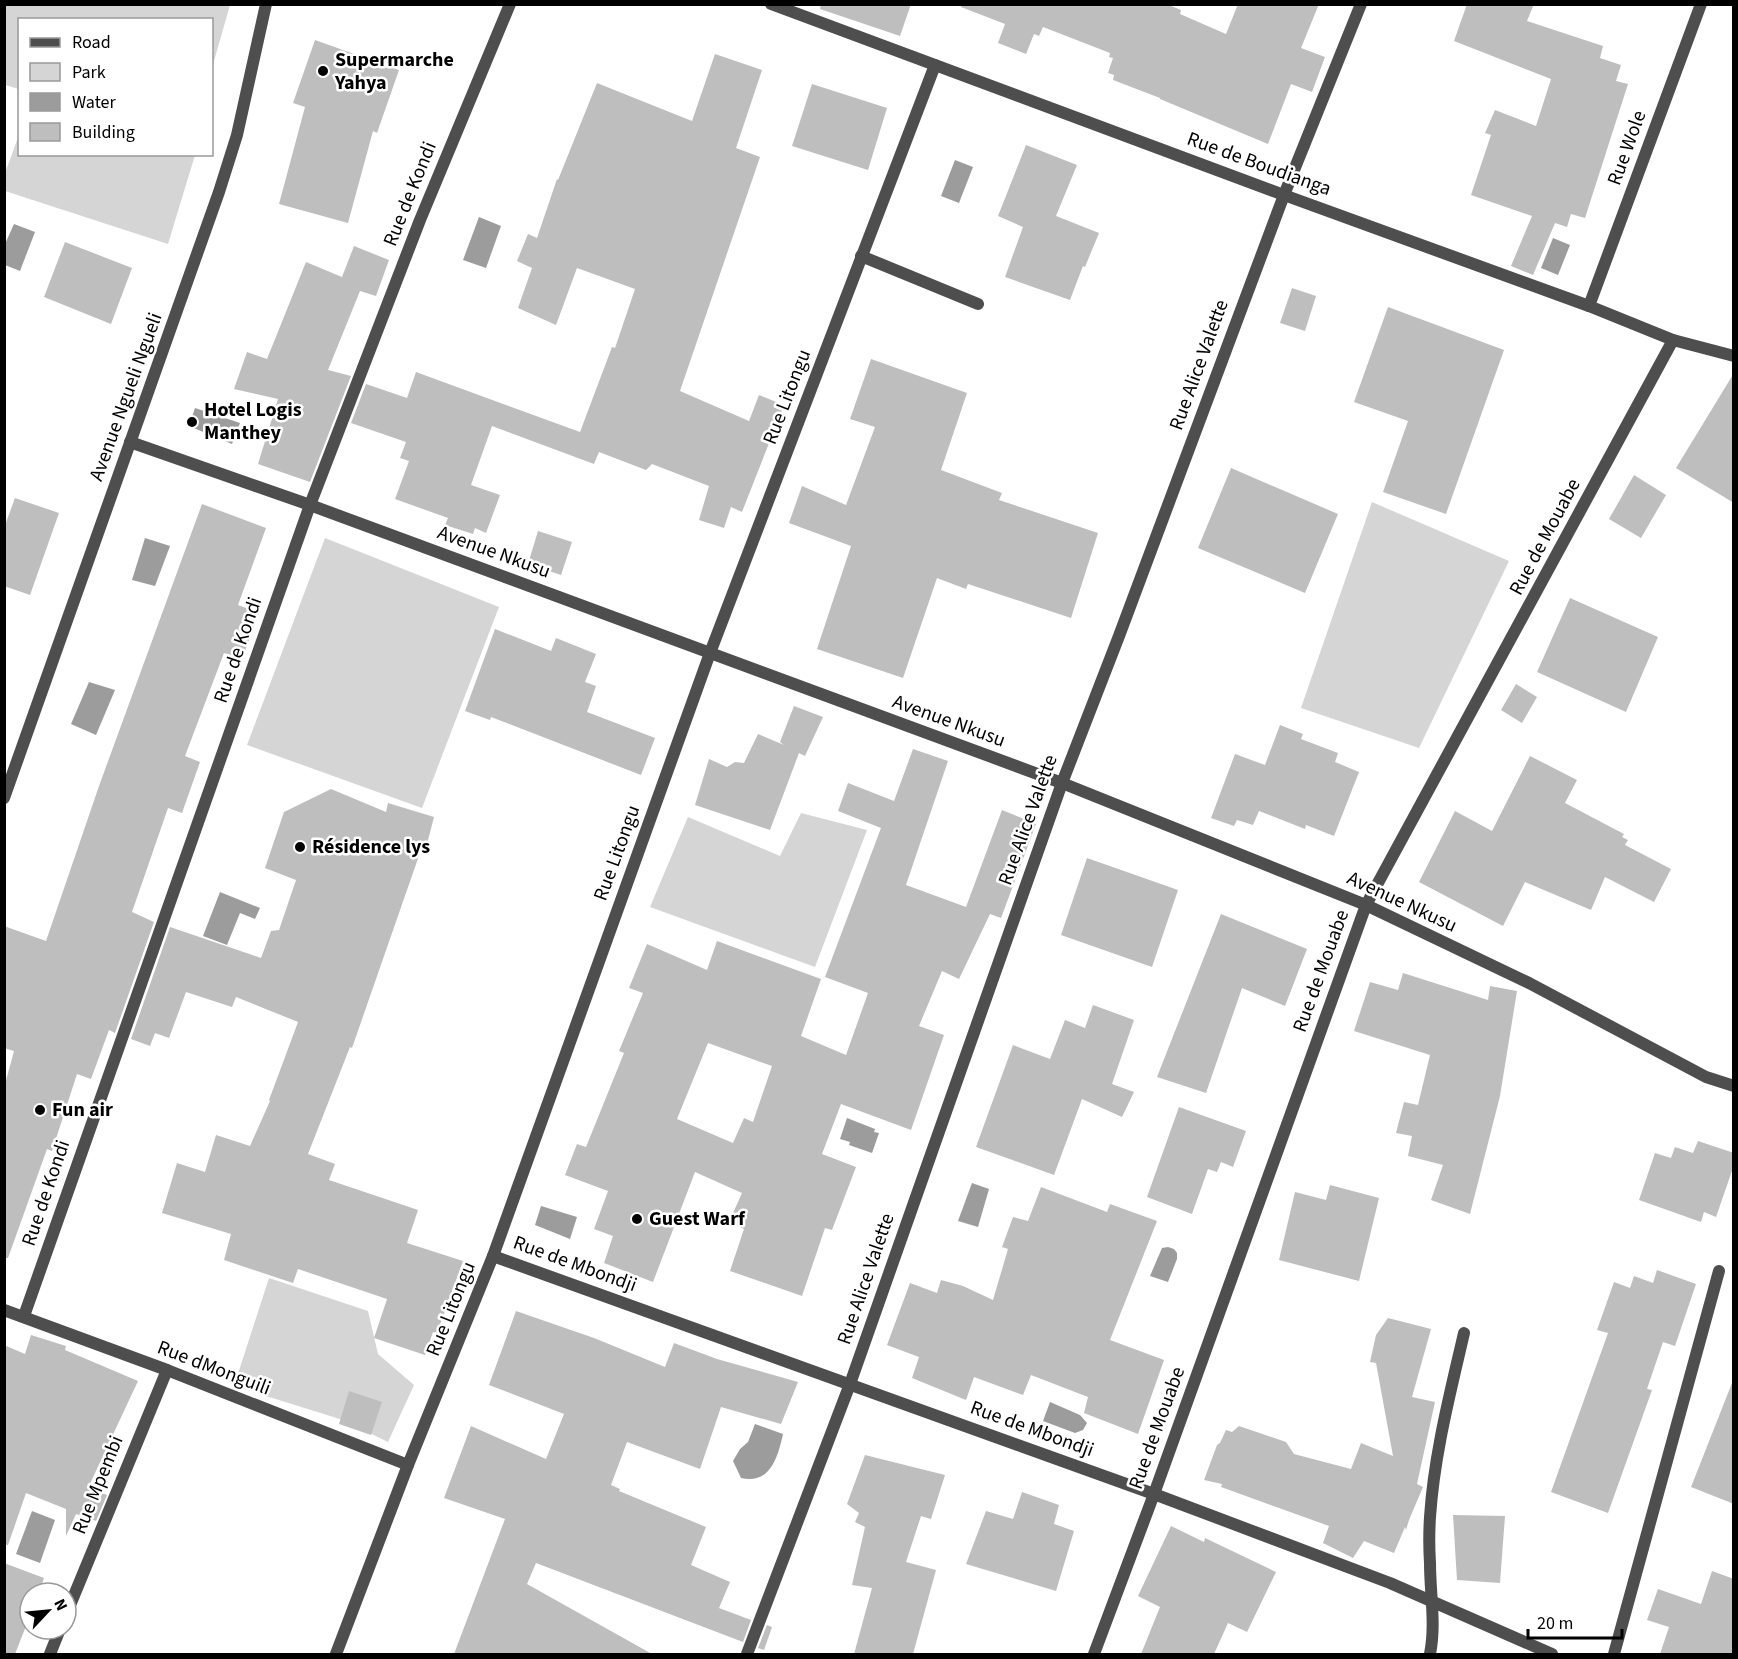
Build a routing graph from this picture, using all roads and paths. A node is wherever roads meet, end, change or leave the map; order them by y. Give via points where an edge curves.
1 (266, 4) edge
2 (510, 4) edge
3 (771, 4) edge
4 (1361, 4) edge
5 (1701, 4) edge
6 (935, 64) junction
7 (1284, 195) junction
8 (861, 256) junction
9 (978, 304) dead end
10 (1589, 306) junction
11 (1674, 340) junction
12 (1734, 356) edge
13 (130, 442) junction
14 (310, 505) junction
15 (710, 653) junction
16 (1062, 783) junction
17 (4, 798) edge
18 (1366, 905) junction
19 (1734, 1086) edge
20 (493, 1256) junction
21 (1719, 1271) dead end
22 (4, 1310) edge
23 (24, 1316) junction
24 (1464, 1333) dead end
25 (167, 1370) junction
26 (850, 1384) junction
27 (408, 1465) junction
28 (1154, 1494) junction
29 (78, 1586) edge
30 (1432, 1601) junction
31 (336, 1654) edge
32 (747, 1654) edge
33 (1094, 1654) edge
34 (1430, 1654) edge
35 (1552, 1654) edge
36 (1614, 1654) edge

1 - 13 street, Avenue Ngueli Ngueli via 237,135
2 - 14 street, Rue de Kondi via 420,220
3 - 6 street, Rue de Boudianga
4 - 7 street, Rue Alice Valette
5 - 10 street, Rue Wole
6 - 7 street, Rue de Boudianga
6 - 8 street, Rue Litongu
7 - 10 street, Rue de Boudianga
7 - 16 street, Rue Alice Valette
8 - 9 street
8 - 15 street, Rue Litongu
10 - 11 street, Rue de Boudianga
11 - 12 street, Rue de Boudianga
11 - 18 street, Rue de Mouabe
13 - 14 street, Avenue Nkusu
13 - 17 street, Avenue Ngueli Ngueli
14 - 15 street, Avenue Nkusu
14 - 23 street, Rue de Kondi
15 - 16 street, Avenue Nkusu
15 - 20 street, Rue Litongu
16 - 18 street, Avenue Nkusu
16 - 26 street, Rue Alice Valette
18 - 19 street, Avenue Nkusu via 1530,983 1706,1077
18 - 28 street, Rue de Mouabe
20 - 26 street, Rue de Mbondji
20 - 27 street, Rue Litongu
21 - 36 street
22 - 23 street, Rue dMonguili
23 - 25 street, Rue dMonguili
24 - 30 street via 1436,1465 1430,1518
25 - 27 street, Rue dMonguili
25 - 29 street, Rue Mpembi
26 - 28 street, Rue de Mbondji
26 - 32 street, Rue Alice Valette
27 - 31 street, Rue Litongu
28 - 30 street, Rue de Mbondji
28 - 33 street, Rue de Mouabe
30 - 34 street
30 - 35 street, Rue de Mbondji

